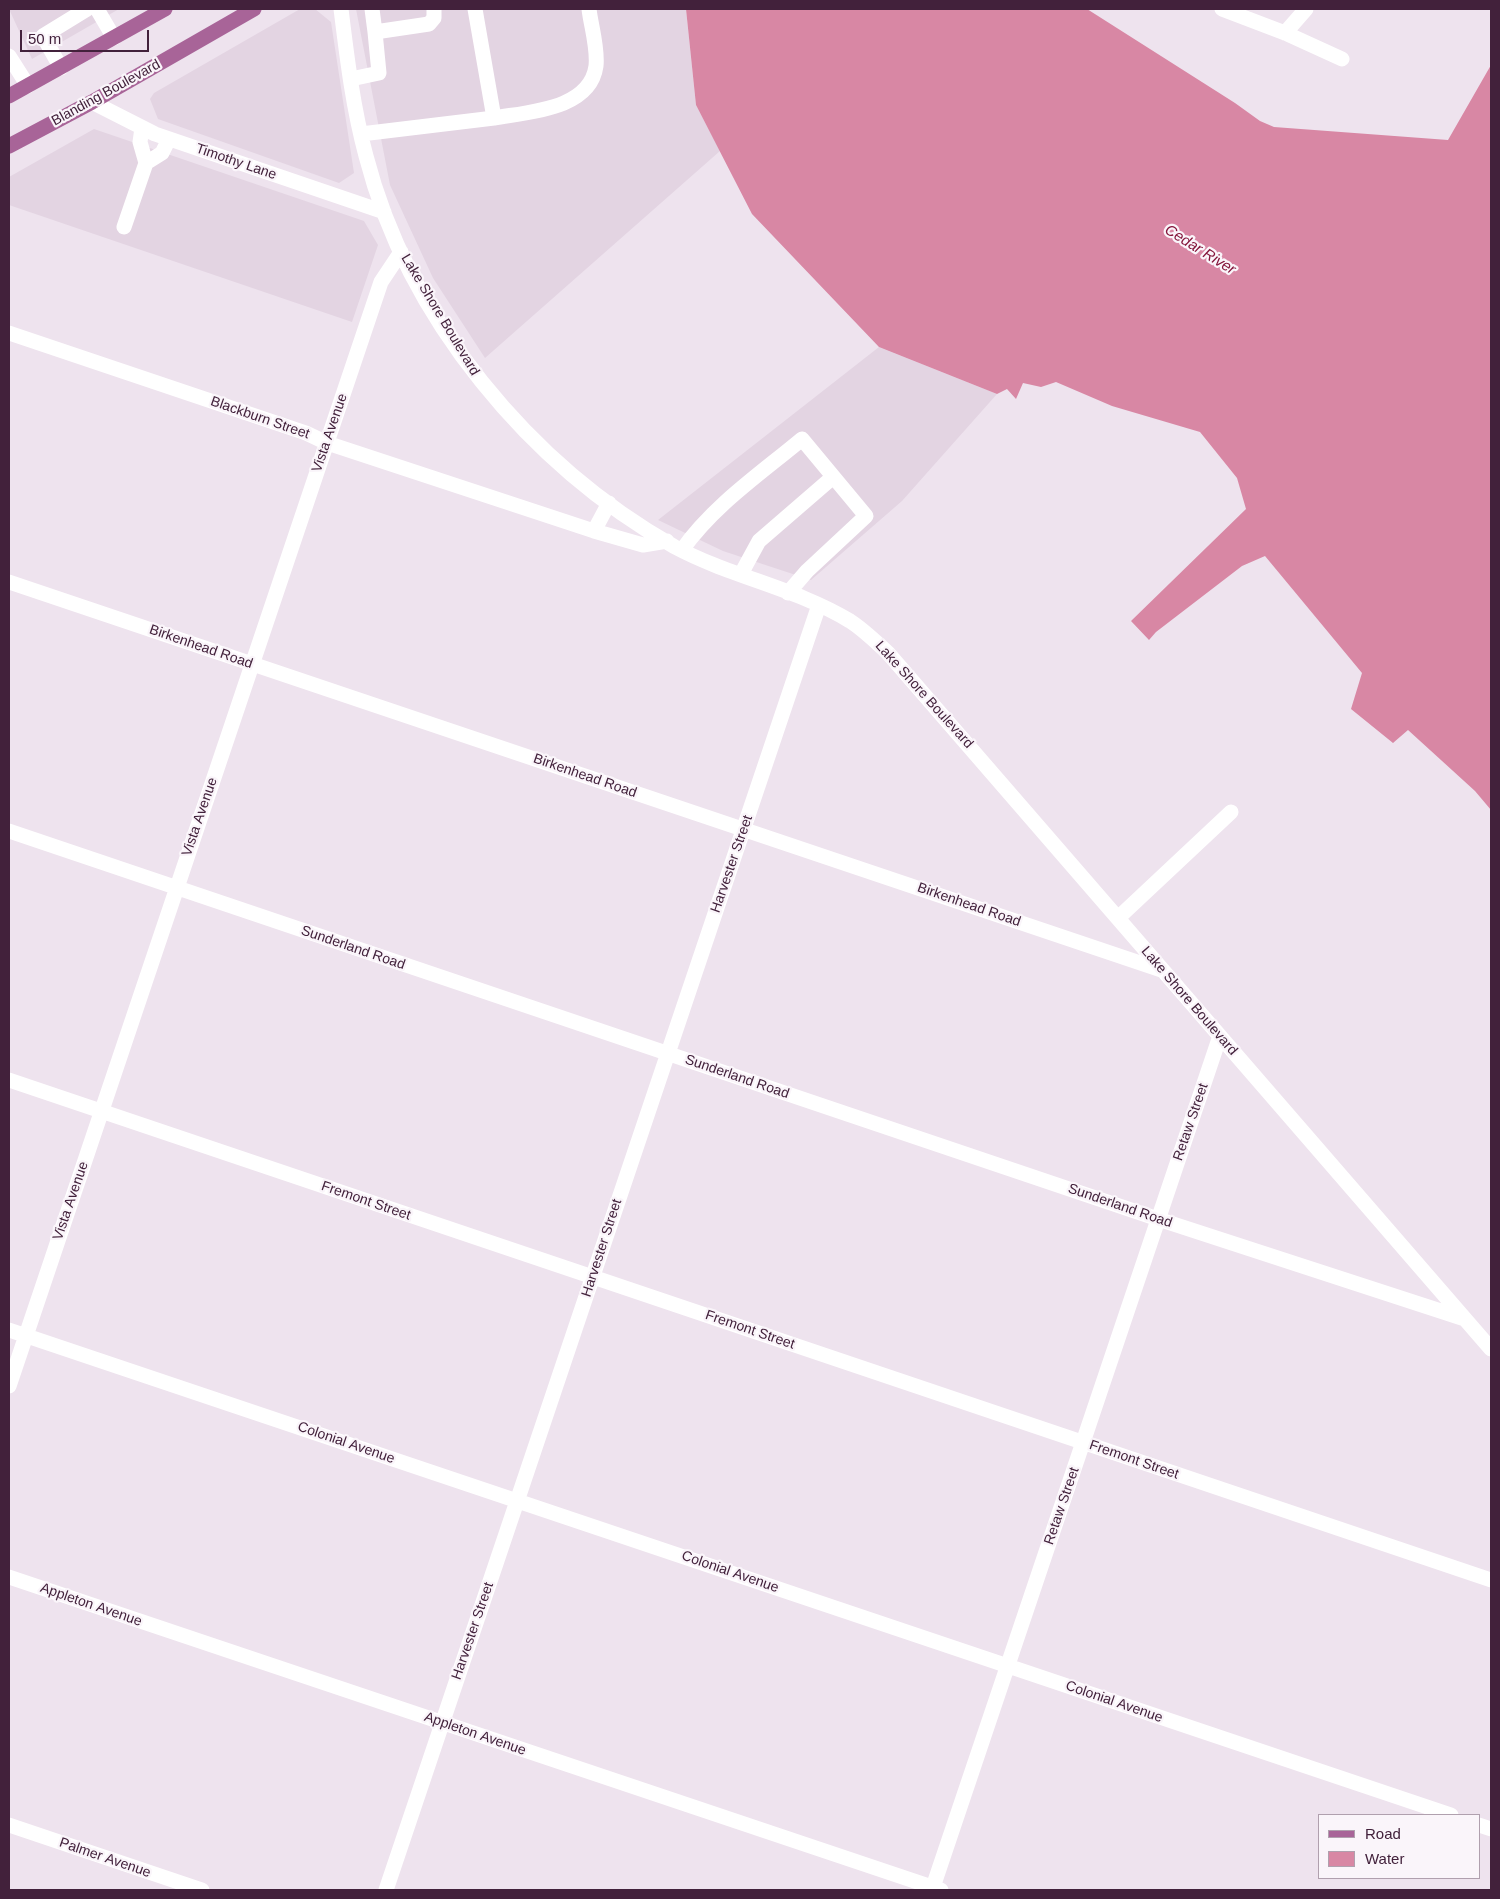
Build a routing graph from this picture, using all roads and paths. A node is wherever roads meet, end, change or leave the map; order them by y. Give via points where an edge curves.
1 (87, 9) edge
2 (97, 9) edge
3 (165, 9) edge
4 (254, 9) edge
5 (372, 9) edge
6 (434, 9) edge
7 (475, 9) edge
8 (589, 9) edge
9 (1222, 9) edge
10 (1306, 9) edge
11 (346, 10) edge
12 (374, 32) junction
13 (1285, 33) junction
14 (114, 38) junction
15 (9, 56) edge
16 (1342, 59) dead end
17 (61, 68) junction
18 (351, 78) junction
19 (28, 86) junction
20 (9, 96) edge
21 (92, 102) junction
22 (494, 118) junction
23 (142, 128) junction
24 (361, 134) junction
25 (169, 139) junction
26 (9, 146) edge
27 (146, 163) junction
28 (384, 212) junction
29 (124, 227) dead end
30 (401, 252) junction
31 (9, 333) edge
32 (327, 443) junction
33 (833, 477) junction
34 (609, 502) junction
35 (594, 531) junction
36 (667, 542) junction
37 (682, 550) junction
38 (741, 574) junction
39 (9, 582) edge
40 (788, 593) junction
41 (819, 605) junction
42 (252, 664) junction
43 (1231, 812) dead end
44 (743, 830) junction
45 (9, 831) edge
46 (176, 888) junction
47 (1118, 918) junction
48 (1162, 970) junction
49 (1220, 1036) junction
50 (668, 1053) junction
51 (9, 1080) edge
52 (101, 1111) junction
53 (1158, 1219) junction
54 (592, 1277) junction
55 (1466, 1319) junction
56 (9, 1330) edge
57 (26, 1335) junction
58 (1491, 1349) edge
59 (9, 1386) edge
60 (1083, 1442) junction
61 (517, 1500) junction
62 (9, 1577) edge
63 (1491, 1580) edge
64 (1008, 1666) junction
65 (442, 1724) junction
66 (1448, 1814) edge
67 (9, 1825) edge
68 (936, 1889) edge
69 (202, 1890) edge
70 (386, 1890) edge

1 - 17 street via 43,36
2 - 14 street
3 - 14 main road
4 - 21 main road, Blanding Boulevard
5 - 12 street
6 - 12 street via 434,18 428,24
7 - 22 street
8 - 22 street via 596,66 585,88 575,97 552,107
9 - 13 street
10 - 13 street
11 - 18 street, Lake Shore Boulevard
12 - 18 street via 379,73
13 - 16 street
14 - 17 main road
15 - 19 street
17 - 19 main road
18 - 24 street, Lake Shore Boulevard
19 - 20 main road
21 - 23 street, Timothy Lane
21 - 26 main road, Blanding Boulevard
22 - 24 street
23 - 25 street, Timothy Lane
23 - 27 street via 140,142
24 - 28 street, Lake Shore Boulevard
25 - 27 street via 162,153
25 - 28 street, Timothy Lane
27 - 29 street
28 - 30 street, Lake Shore Boulevard
30 - 32 street, Vista Avenue via 381,282
30 - 34 street, Lake Shore Boulevard via 456,346 485,388 540,447
31 - 32 street, Blackburn Street via 306,433
32 - 35 street, Blackburn Street
32 - 42 street, Vista Avenue
33 - 37 street via 802,440 714,511
33 - 38 street via 759,541
33 - 40 street via 866,516
34 - 35 street
34 - 36 street, Lake Shore Boulevard
35 - 36 street, Blackburn Street via 644,545
36 - 37 street, Lake Shore Boulevard
37 - 38 street, Lake Shore Boulevard
38 - 40 street, Lake Shore Boulevard
39 - 42 street, Birkenhead Road
40 - 41 street, Lake Shore Boulevard
41 - 44 street, Harvester Street
41 - 47 street, Lake Shore Boulevard via 850,621 888,653
42 - 44 street, Birkenhead Road
42 - 46 street, Vista Avenue
43 - 47 street
44 - 48 street, Birkenhead Road
44 - 50 street, Harvester Street
45 - 46 street, Sunderland Road
46 - 50 street, Sunderland Road
46 - 52 street, Vista Avenue
47 - 48 street, Lake Shore Boulevard
48 - 49 street, Lake Shore Boulevard
49 - 53 street, Retaw Street
49 - 55 street, Lake Shore Boulevard
50 - 53 street, Sunderland Road
50 - 54 street, Harvester Street
51 - 52 street, Fremont Street
52 - 54 street, Fremont Street
52 - 57 street, Vista Avenue
53 - 55 street, Sunderland Road
53 - 60 street, Retaw Street
54 - 60 street, Fremont Street
54 - 61 street, Harvester Street
55 - 58 street, Lake Shore Boulevard
56 - 57 street, Colonial Avenue
57 - 59 street, Vista Avenue
57 - 61 street, Colonial Avenue
60 - 63 street, Fremont Street
60 - 64 street, Retaw Street
61 - 64 street, Colonial Avenue
61 - 65 street, Harvester Street
62 - 65 street, Appleton Avenue
64 - 66 street, Colonial Avenue
64 - 68 street, Retaw Street
65 - 68 street, Appleton Avenue
65 - 70 street, Harvester Street
67 - 69 street, Palmer Avenue

